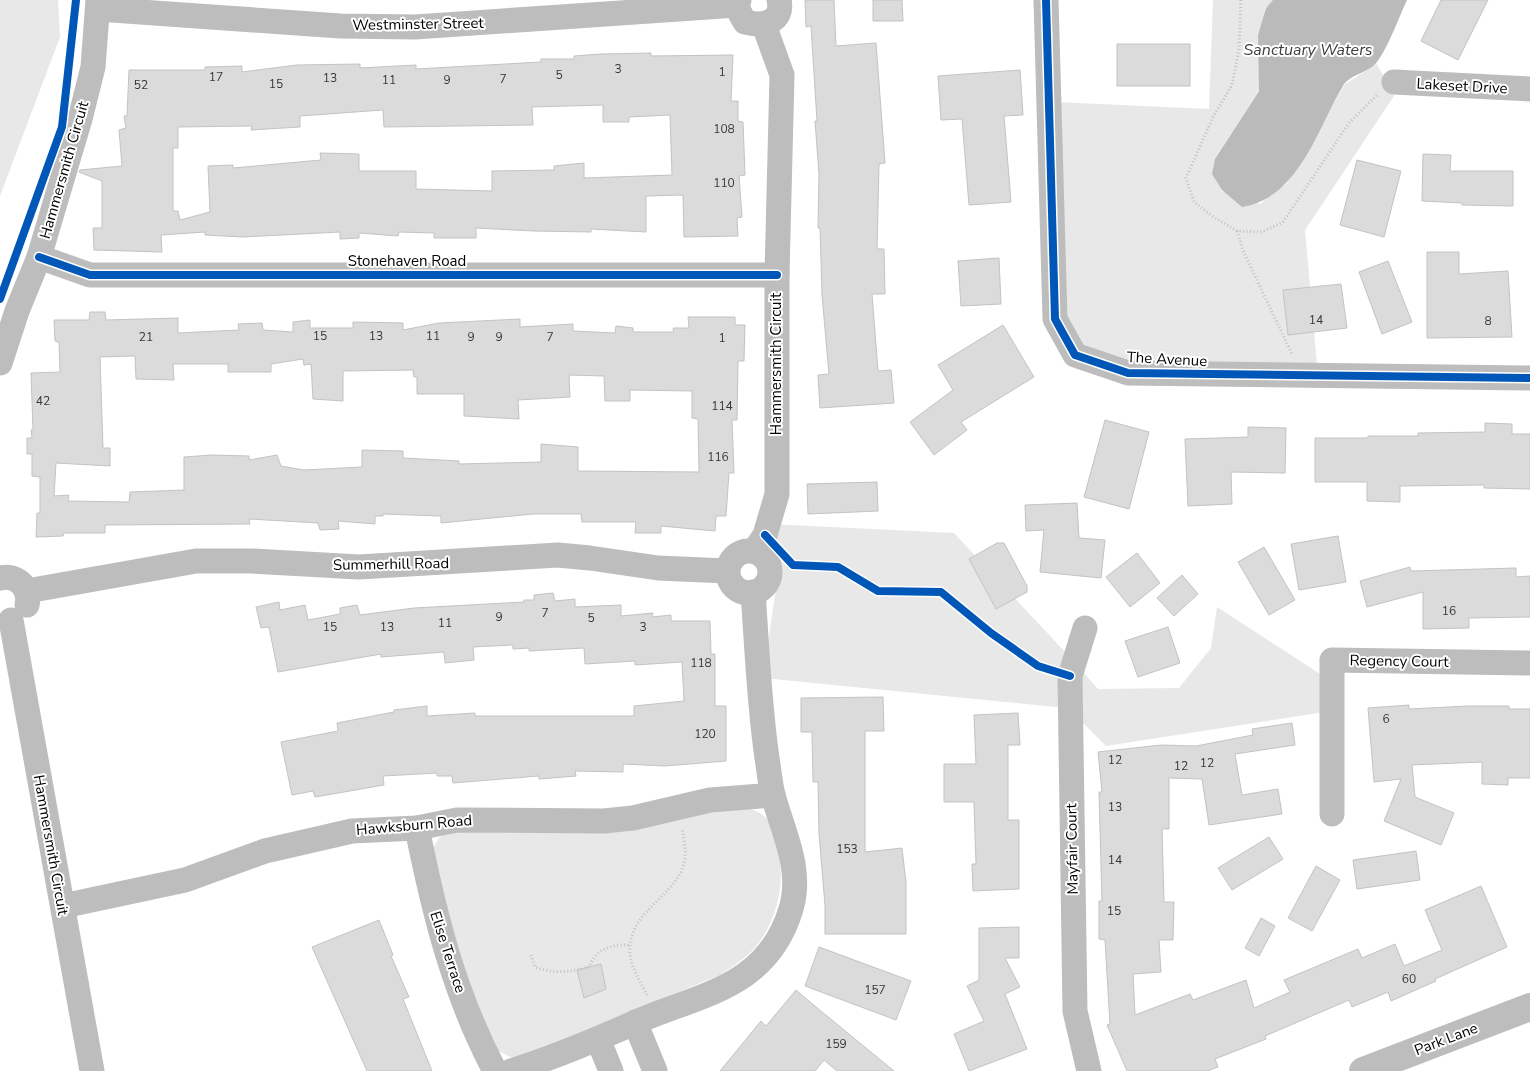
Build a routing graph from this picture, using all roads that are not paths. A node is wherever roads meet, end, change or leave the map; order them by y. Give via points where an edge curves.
1 (778, 0) edge
2 (1046, 0) edge
3 (738, 2) edge
4 (98, 4) edge
5 (764, 25) junction
6 (1394, 82) road end
7 (1530, 89) edge
8 (39, 257) junction
9 (777, 276) junction
10 (0, 364) edge
11 (1530, 378) edge
12 (754, 551) junction
13 (1, 570) edge
14 (727, 571) junction
15 (27, 590) junction
16 (753, 592) junction
17 (5, 619) edge
18 (1085, 628) dead end
19 (1530, 663) edge
20 (773, 794) junction
21 (1332, 814) dead end
22 (417, 828) junction
23 (62, 906) junction
24 (1530, 1007) edge
25 (646, 1018) junction
26 (598, 1039) junction
27 (92, 1071) edge
28 (495, 1071) edge
29 (511, 1071) edge
30 (611, 1071) edge
31 (655, 1071) edge
32 (1089, 1071) edge
33 (1362, 1071) edge

1 - 5 street via 780,8 774,20
2 - 11 street, The Avenue via 1054,319 1075,355 1128,373
3 - 4 street, Westminster Street via 415,27 340,26
3 - 5 street via 746,22
4 - 8 street, Hammersmith Circuit via 93,67
5 - 9 street, Hammersmith Circuit via 782,75
6 - 7 street, Lakeset Drive
8 - 9 street, Stonehaven Road via 90,274
8 - 10 street, Hammersmith Circuit
9 - 12 street, Hammersmith Circuit via 777,494 765,535
12 - 14 street via 744,551 737,556
12 - 16 street via 763,556 770,571 763,588
13 - 15 street
14 - 15 street, Summerhill Road via 658,568 558,556 359,567 196,561
14 - 16 street via 732,586 743,592
15 - 17 street via 25,610 19,616
16 - 20 street via 761,707
17 - 23 street, Hammersmith Circuit
18 - 32 street, Mayfair Court via 1070,676 1075,1011
19 - 21 street, Regency Court via 1332,660
20 - 22 street, Hawksburn Road via 710,800 633,818 457,820
20 - 25 street via 792,852 794,881 791,908 780,934 768,954 751,970 705,998
22 - 23 street, Hawksburn Road via 352,830 302,841 185,880
22 - 28 street, Elise Terrace via 433,908 458,988
23 - 27 street, Hammersmith Circuit
24 - 33 street, Park Lane
25 - 26 street
25 - 31 street
26 - 29 street
26 - 30 street

